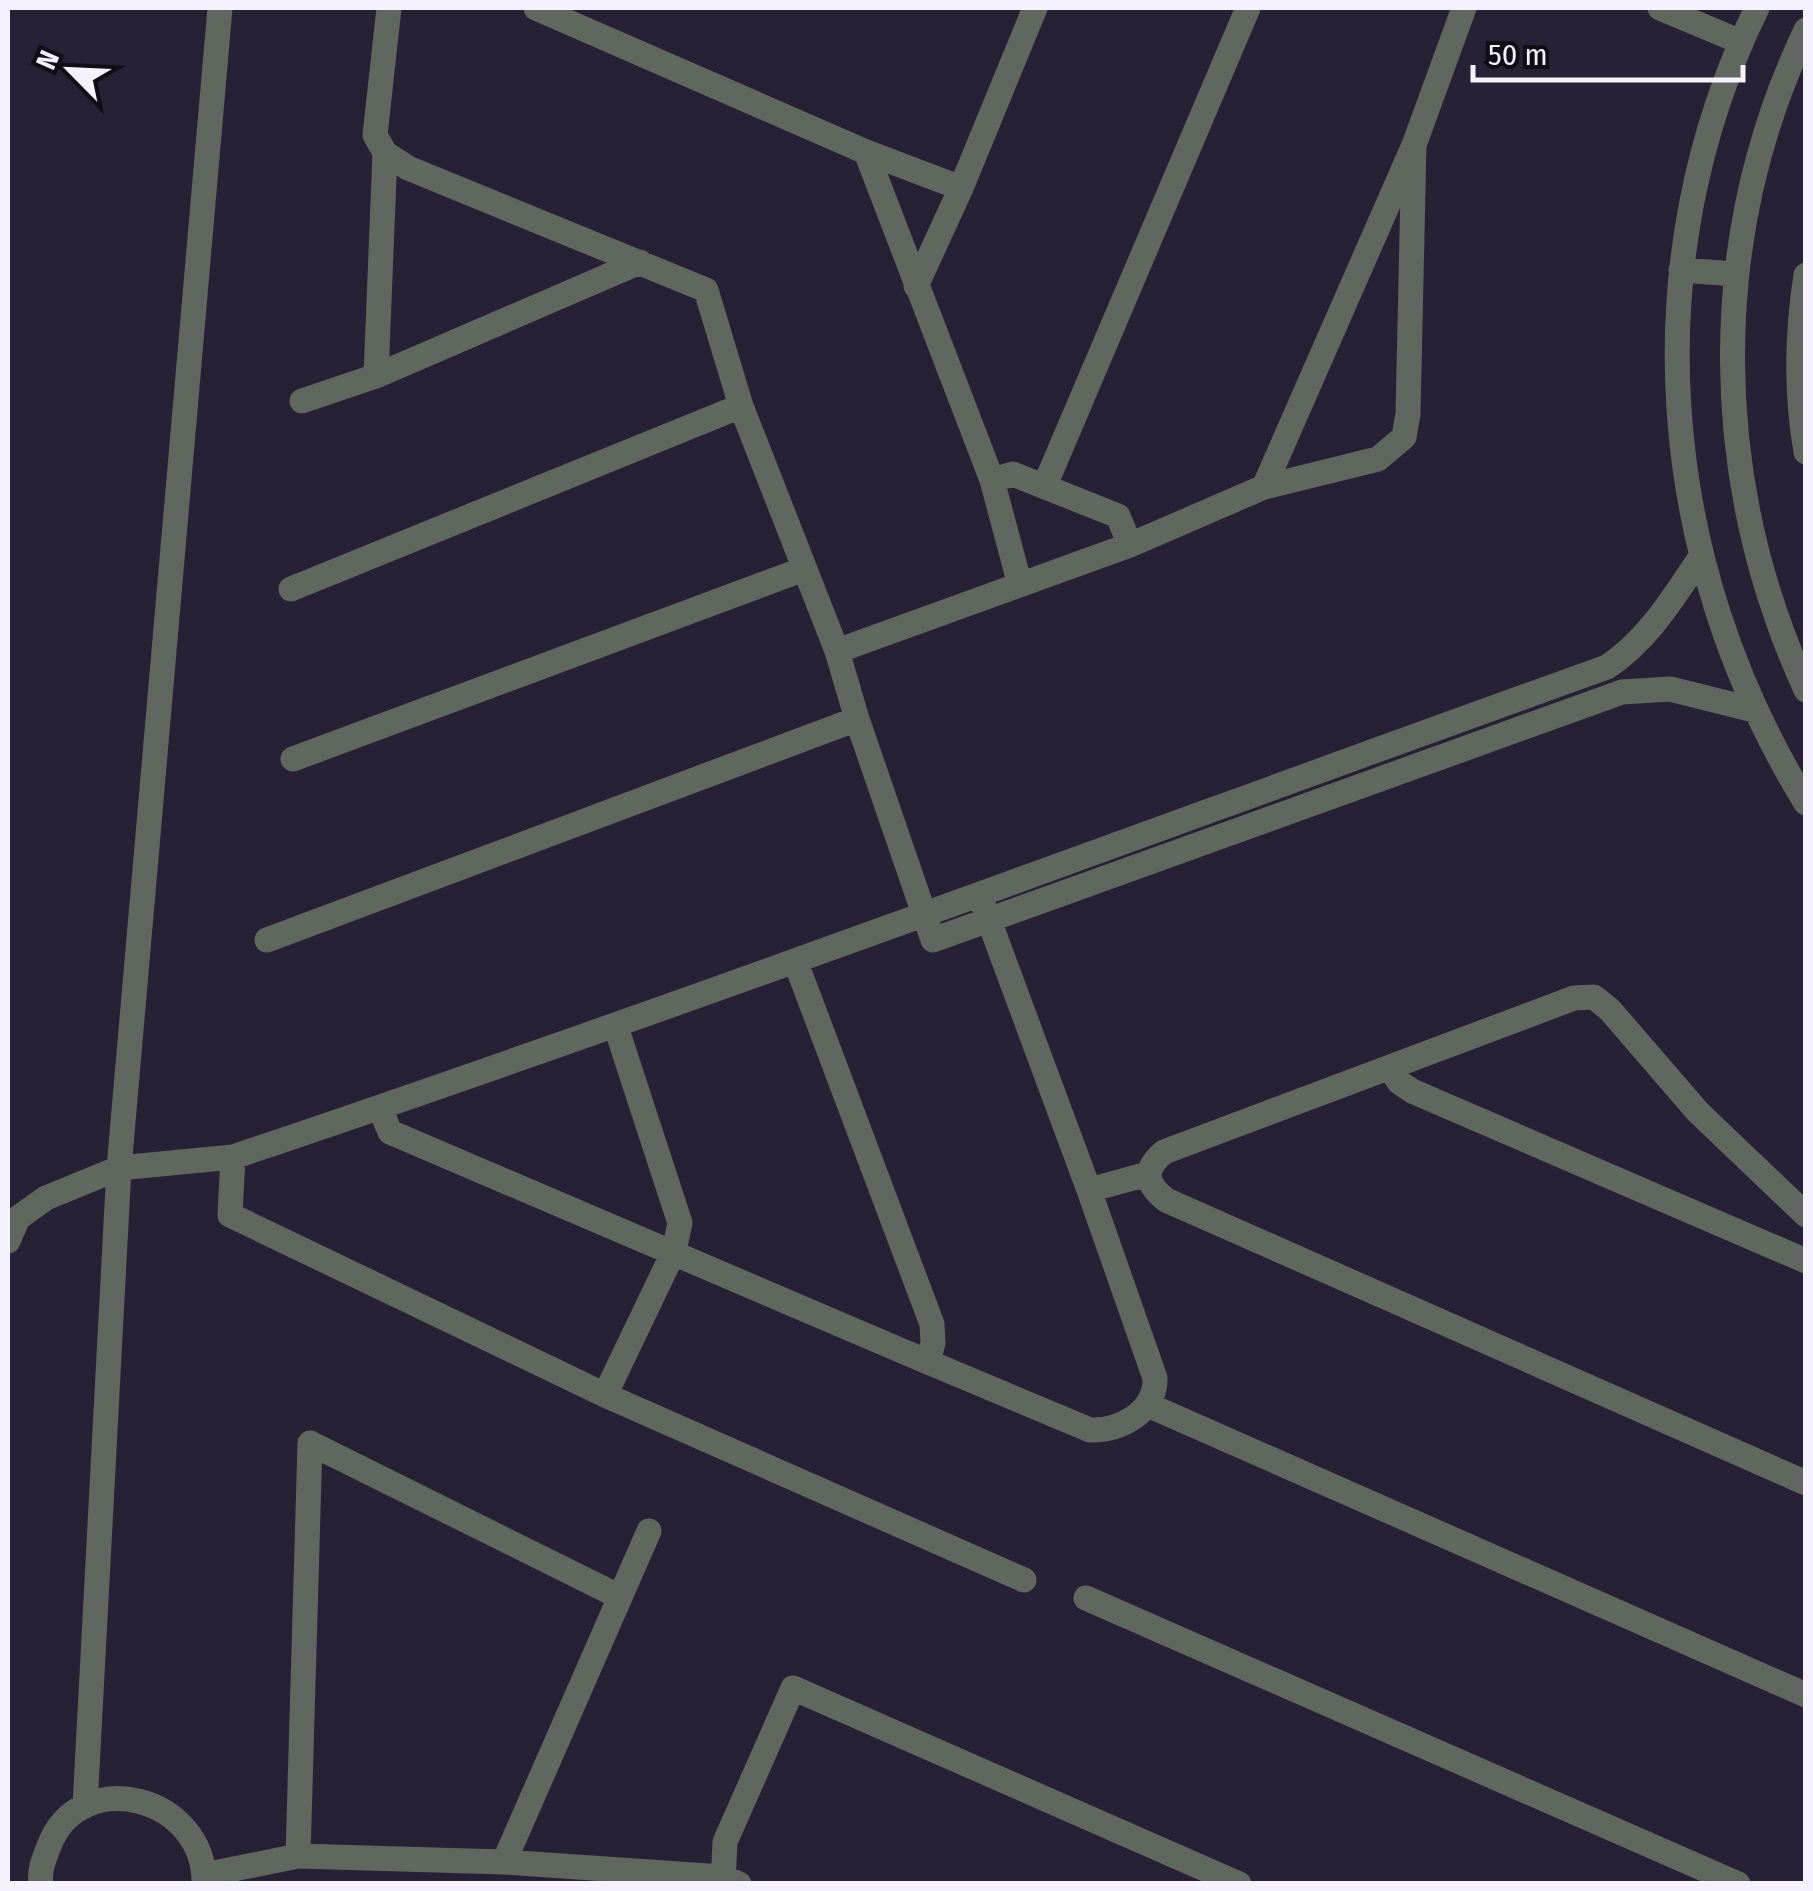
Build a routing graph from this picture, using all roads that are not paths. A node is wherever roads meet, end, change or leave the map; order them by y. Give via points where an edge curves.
1 (220, 8) edge
2 (389, 8) edge
3 (536, 8) edge
4 (1035, 8) edge
5 (1248, 8) edge
6 (1464, 8) edge
7 (1660, 8) edge
8 (1758, 8) edge
9 (1806, 30) edge
10 (1740, 42) junction
11 (1780, 83) junction
12 (1806, 93) edge
13 (1414, 145) junction
14 (866, 152) junction
15 (385, 153) junction
16 (961, 188) junction
17 (640, 262) junction
18 (1682, 270) junction
19 (1735, 274) junction
20 (1806, 274) edge
21 (916, 286) junction
22 (376, 376) junction
23 (302, 401) dead end
24 (742, 406) junction
25 (1806, 452) edge
26 (992, 480) junction
27 (1045, 485) junction
28 (1264, 487) junction
29 (1130, 545) junction
30 (1700, 558) junction
31 (804, 569) junction
32 (1020, 585) junction
33 (291, 589) dead end
34 (838, 651) junction
35 (1806, 690) edge
36 (1754, 710) junction
37 (857, 719) junction
38 (293, 759) dead end
39 (1806, 803) edge
40 (979, 893) junction
41 (923, 914) junction
42 (989, 920) junction
43 (267, 940) dead end
44 (796, 963) junction
45 (616, 1026) junction
46 (1390, 1068) junction
47 (380, 1108) junction
48 (233, 1157) junction
49 (119, 1168) junction
50 (1148, 1174) junction
51 (1090, 1190) junction
52 (1806, 1215) edge
53 (8, 1241) edge
54 (674, 1251) junction
55 (1806, 1261) edge
56 (928, 1362) junction
57 (605, 1395) junction
58 (1148, 1405) junction
59 (1806, 1483) edge
60 (649, 1530) dead end
61 (1024, 1580) dead end
62 (618, 1596) junction
63 (1086, 1598) dead end
64 (1806, 1695) edge
65 (85, 1806) junction
66 (298, 1856) junction
67 (504, 1862) junction
68 (204, 1879) edge
69 (728, 1881) edge
70 (42, 1884) edge
71 (1239, 1884) edge
72 (1738, 1884) edge

1 - 49 street
2 - 15 street via 375,135
3 - 14 street
4 - 16 street
5 - 27 street
6 - 13 street
7 - 10 street
8 - 10 street
9 - 11 street
10 - 18 street via 1702,154
11 - 12 street
11 - 19 street via 1753,174
13 - 28 street
13 - 28 street via 1404,438 1378,459
14 - 16 street
14 - 21 street
15 - 17 street
15 - 22 street
16 - 21 street
17 - 22 street
17 - 24 street via 706,290
18 - 19 street
18 - 30 street via 1676,367 1682,463
19 - 35 street via 1734,426 1744,500 1761,574
20 - 25 street via 1800,400
21 - 26 street
22 - 23 street
24 - 31 street
24 - 33 street
26 - 27 street via 1013,474
26 - 32 street
27 - 29 street via 1118,516
28 - 29 street
29 - 32 street
30 - 36 street
30 - 40 street via 1653,626 1608,666
31 - 34 street
31 - 38 street
32 - 34 street
34 - 37 street
36 - 39 street
36 - 42 street via 1670,688 1622,692
37 - 41 street
37 - 43 street
40 - 41 street
40 - 42 street
41 - 42 street via 934,940
41 - 44 street
42 - 51 street
44 - 45 street
44 - 56 street via 932,1324
45 - 47 street
45 - 54 street via 680,1223
46 - 50 street via 1164,1152
46 - 52 street via 1594,996 1698,1112
46 - 55 street via 1412,1091
47 - 48 street
47 - 54 street via 390,1132
48 - 49 street
48 - 57 street via 230,1215
49 - 53 street via 46,1198 18,1218
49 - 65 street
50 - 51 street
50 - 59 street via 1152,1189 1166,1200
51 - 58 street via 1155,1378
54 - 56 street
54 - 57 street
56 - 58 street via 1090,1430 1108,1431
57 - 61 street
58 - 64 street
60 - 62 street
62 - 66 street via 310,1444
62 - 67 street
63 - 72 street
65 - 68 street via 124,1797 164,1808 192,1836
65 - 70 street via 54,1832 40,1870
66 - 67 street
66 - 68 street
67 - 69 street
69 - 71 street via 725,1842 793,1688

